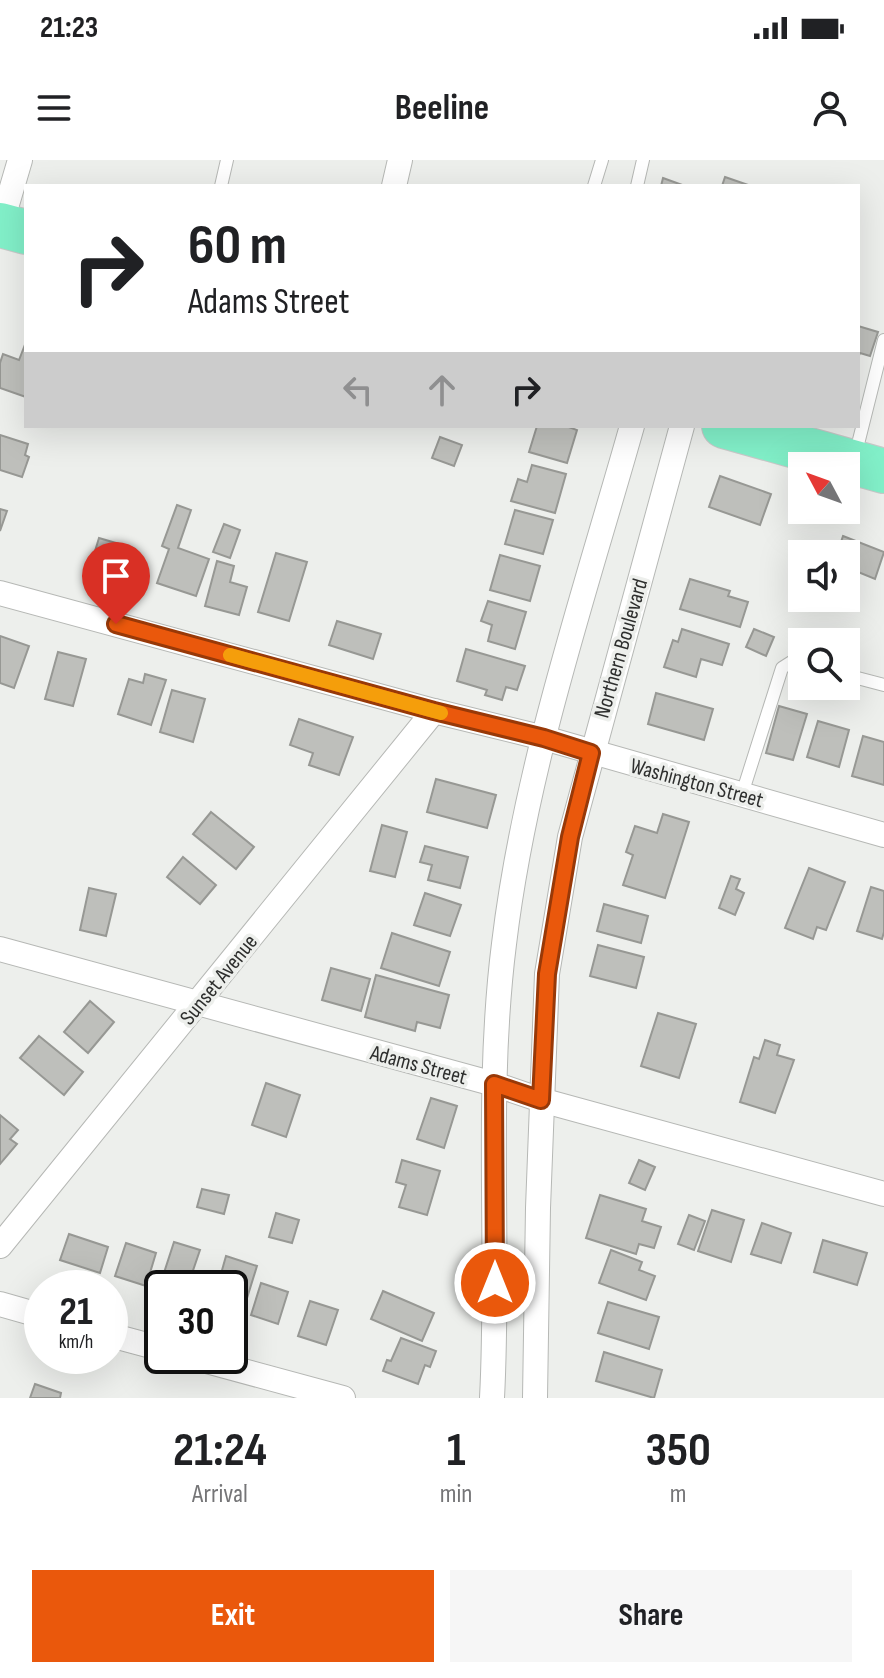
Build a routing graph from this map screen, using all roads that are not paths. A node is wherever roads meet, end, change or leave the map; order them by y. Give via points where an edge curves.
1 (20, 160) edge
2 (227, 160) edge
3 (400, 160) edge
4 (602, 160) edge
5 (643, 160) edge
6 (221, 184) edge
7 (394, 184) edge
8 (595, 184) edge
9 (637, 184) edge
10 (0, 226) edge
11 (24, 232) edge
12 (884, 340) edge
13 (631, 428) edge
14 (681, 428) edge
15 (739, 428) edge
16 (775, 433) edge
17 (868, 467) edge
18 (0, 593) edge
19 (788, 664) edge
20 (860, 679) edge
21 (884, 685) edge
22 (434, 711) junction
23 (544, 738) junction
24 (591, 753) junction
25 (742, 794) junction
26 (884, 835) edge
27 (0, 949) edge
28 (199, 1004) junction
29 (494, 1084) junction
30 (541, 1100) junction
31 (884, 1194) edge
32 (0, 1246) edge
33 (0, 1304) edge
34 (24, 1311) edge
35 (248, 1372) edge
36 (343, 1398) edge
37 (492, 1398) edge
38 (535, 1398) edge

1 - 10 street
2 - 6 lane
3 - 7 street
4 - 8 lane
5 - 9 lane
10 - 11 highway
12 - 17 lane
13 - 23 street
14 - 24 street, Northern Boulevard
15 - 16 highway
16 - 17 highway
18 - 22 street, Washington Street
19 - 25 lane via 782,668
20 - 21 lane
22 - 23 street, Washington Street
22 - 28 street, Sunset Avenue
23 - 24 street, Washington Street
23 - 29 street via 503,947
24 - 25 street, Washington Street
24 - 30 street, Northern Boulevard via 570,837 547,974
25 - 26 street, Washington Street
27 - 28 street, Adams Street
28 - 29 street, Adams Street
28 - 32 street, Sunset Avenue
29 - 30 street, Adams Street
29 - 37 street
30 - 31 street, Adams Street
30 - 38 street, Northern Boulevard
33 - 34 street
35 - 36 street

